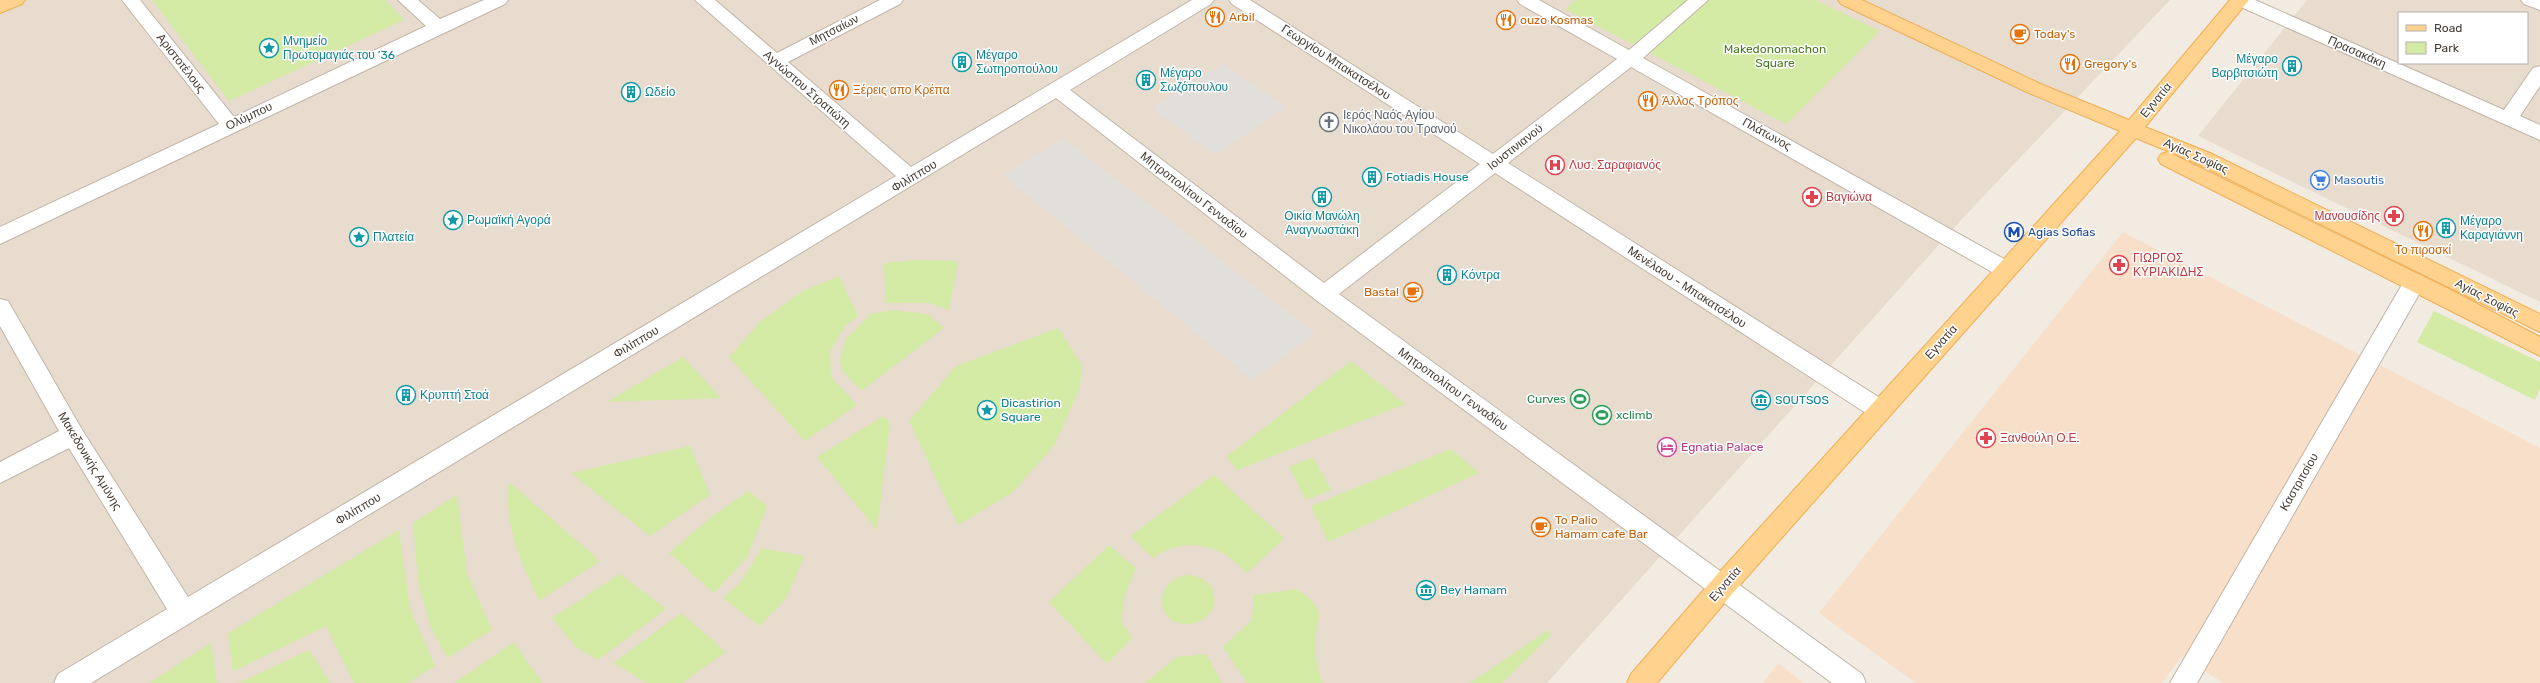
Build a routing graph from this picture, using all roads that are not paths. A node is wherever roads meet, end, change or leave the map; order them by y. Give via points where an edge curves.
1 (16, 0) edge
2 (131, 0) edge
3 (407, 0) edge
4 (499, 0) edge
5 (704, 0) edge
6 (894, 0) edge
7 (1205, 0) edge
8 (1238, 0) edge
9 (1699, 0) edge
10 (1847, 0) edge
11 (2240, 0) edge
12 (2530, 0) edge
13 (1537, 2) edge
14 (2540, 4) edge
15 (0, 7) edge
16 (438, 27) junction
17 (1631, 58) junction
18 (775, 61) junction
19 (2540, 72) edge
20 (1058, 90) junction
21 (2508, 119) junction
22 (230, 125) junction
23 (2128, 133) junction
24 (2540, 133) edge
25 (1494, 163) junction
26 (911, 178) junction
27 (0, 236) edge
28 (2006, 270) junction
29 (2415, 282) junction
30 (1324, 294) junction
31 (0, 307) edge
32 (2540, 324) edge
33 (2540, 347) edge
34 (1880, 410) junction
35 (73, 435) junction
36 (0, 473) edge
37 (1723, 586) junction
38 (184, 614) junction
39 (67, 683) edge
40 (1640, 683) edge
41 (1853, 683) edge
42 (2183, 683) edge

1 - 15 main road
2 - 22 street, Αριστοτέλους
3 - 16 street
4 - 16 street, Ολύμπου
5 - 18 street, Αγνώστου Στρατιώτη
6 - 18 street, Μητσαίων
7 - 20 street, Φιλίππου
8 - 25 street, Γεωργίου Μπακατσέλου
9 - 17 street, Ιουστινιανού
10 - 23 main road, Αγίας Σοφίας
11 - 21 street, Πρασακάκη
11 - 23 main road, Εγνατία
12 - 14 street
13 - 17 street, Πλάτωνος
16 - 22 street, Ολύμπου
17 - 25 street, Ιουστινιανού
17 - 28 street, Πλάτωνος
18 - 26 street, Αγνώστου Στρατιώτη
19 - 21 street
20 - 26 street, Φιλίππου
20 - 30 street, Μητροπολίτου Γενναδίου
21 - 24 street, Πρασακάκη
22 - 27 street, Ολύμπου
23 - 28 main road, Εγνατία
23 - 29 main road, Αγίας Σοφίας via 2194,171
23 - 32 main road, Αγίας Σοφίας via 2304,206
25 - 30 street, Ιουστινιανού
25 - 34 street, Μενέλαου - Μπακατσέλου
26 - 38 street, Φιλίππου
28 - 34 main road, Εγνατία
29 - 33 main road, Αγίας Σοφίας
29 - 42 street, Καστριτσίου
30 - 37 street, Μητροπολίτου Γενναδίου
31 - 35 street, Μακεδονικής Αμύνης
34 - 37 main road, Εγνατία
35 - 36 street
35 - 38 street, Μακεδονικής Αμύνης
37 - 40 main road, Εγνατία
37 - 41 street, Μητροπολίτου Γενναδίου
38 - 39 street, Φιλίππου

